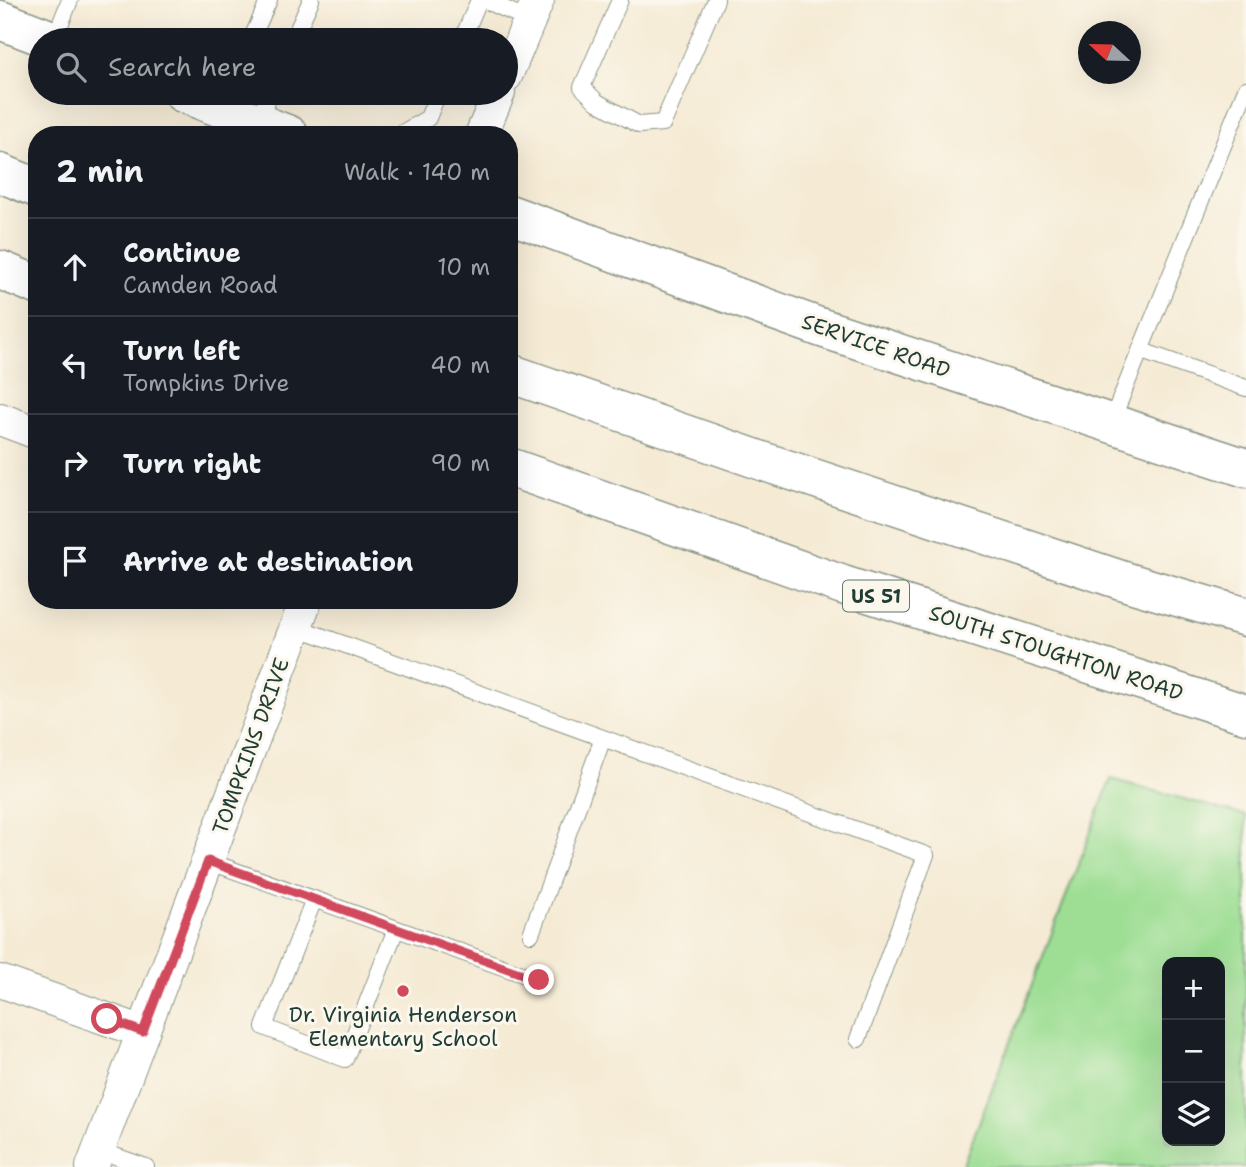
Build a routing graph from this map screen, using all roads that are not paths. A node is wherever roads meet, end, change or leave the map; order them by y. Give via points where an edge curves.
1 (71, 0) edge
2 (269, 0) edge
3 (311, 0) edge
4 (479, 0) edge
5 (485, 0) edge
6 (620, 0) edge
7 (716, 0) edge
8 (533, 10) edge
9 (0, 20) edge
10 (58, 28) edge
11 (256, 28) edge
12 (298, 28) edge
13 (467, 28) edge
14 (28, 31) edge
15 (518, 47) edge
16 (1246, 89) edge
17 (238, 105) edge
18 (433, 105) edge
19 (494, 105) edge
20 (273, 117) edge
21 (414, 126) edge
22 (485, 126) edge
23 (0, 173) edge
24 (28, 184) edge
25 (518, 217) edge
26 (0, 270) edge
27 (28, 281) edge
28 (1142, 351) junction
29 (518, 376) edge
30 (1246, 388) edge
31 (0, 419) edge
32 (1111, 425) junction
33 (28, 430) edge
34 (1246, 468) edge
35 (518, 470) edge
36 (301, 614) edge
37 (1246, 617) edge
38 (1246, 714) edge
39 (603, 738) junction
40 (208, 861) junction
41 (314, 899) junction
42 (396, 929) junction
43 (531, 934) dead end
44 (539, 980) dead end
45 (0, 981) edge
46 (143, 1032) junction
47 (858, 1039) dead end
48 (95, 1158) edge
49 (146, 1167) edge

1 - 10 lane
2 - 11 lane
3 - 12 lane
4 - 13 lane
5 - 8 lane
6 - 7 lane via 582,86 597,102 639,125 663,123
8 - 15 street
9 - 14 main road
16 - 28 lane
17 - 20 main road
18 - 21 lane via 428,117
19 - 22 street
23 - 24 main road
25 - 32 main road, SERVICE ROAD via 819,327
26 - 27 main road
28 - 30 lane
28 - 32 lane
29 - 37 main road via 1127,582
31 - 33 street
32 - 34 main road, SERVICE ROAD
35 - 38 main road, SOUTH STOUGHTON ROAD / US 51 via 843,585
36 - 39 lane
36 - 40 street, TOMPKINS DRIVE
39 - 43 lane
39 - 47 lane via 926,855
40 - 41 lane
40 - 46 street, TOMPKINS DRIVE
41 - 42 lane
41 - 42 lane via 264,1027 345,1059
42 - 44 lane
45 - 46 street
46 - 48 street, TOMPKINS DRIVE
48 - 49 lane

